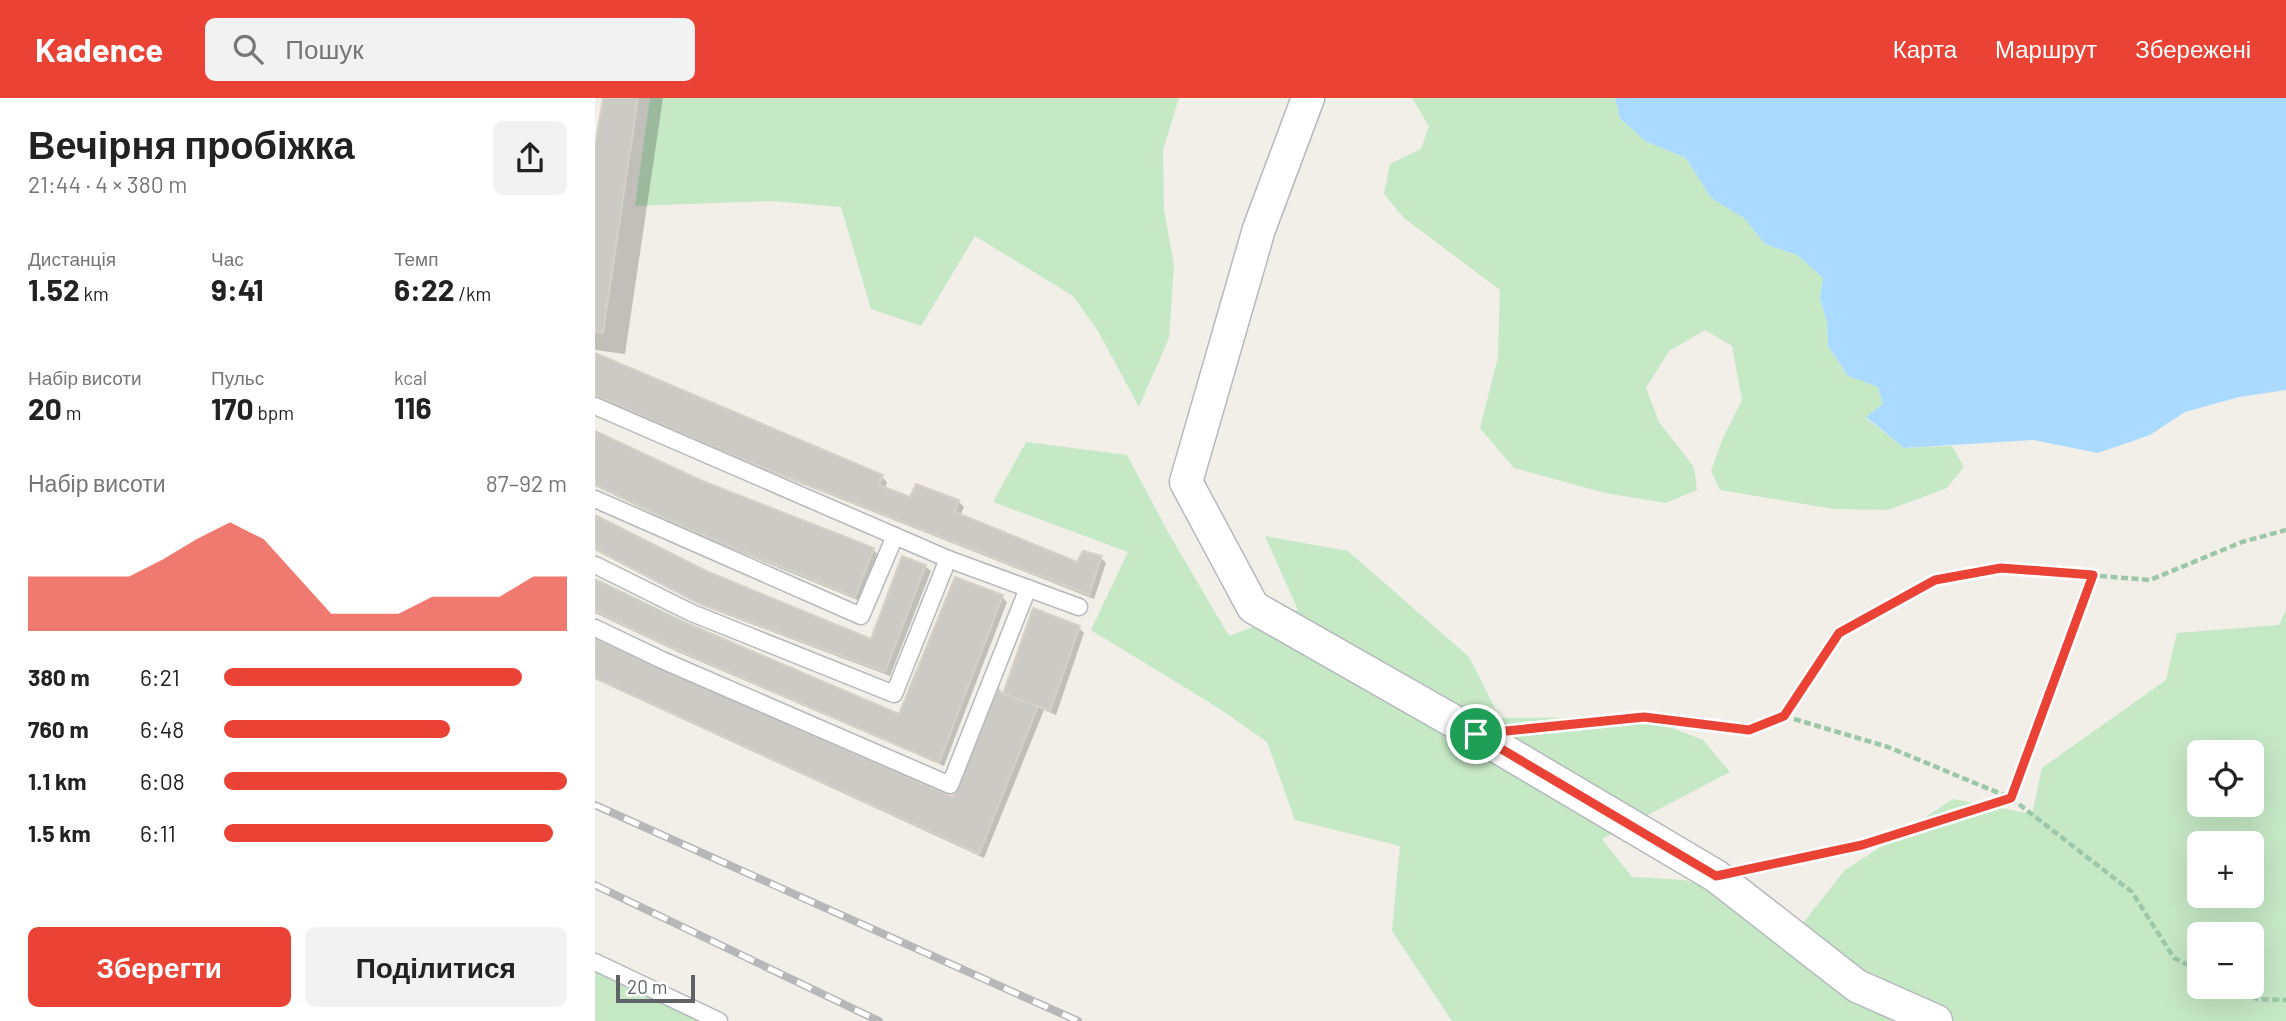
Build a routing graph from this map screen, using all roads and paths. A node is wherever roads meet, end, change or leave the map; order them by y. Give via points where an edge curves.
1 (1308, 98) edge
2 (595, 406) edge
3 (595, 499) edge
4 (2286, 530) edge
5 (895, 536) junction
6 (948, 559) junction
7 (595, 565) edge
8 (2093, 575) junction
9 (1028, 588) junction
10 (1079, 607) dead end
11 (595, 628) edge
12 (1784, 716) junction
13 (1476, 734) junction
14 (2011, 798) junction
15 (1716, 876) junction
16 (595, 962) edge
17 (2187, 964) edge
18 (2257, 999) edge
19 (2286, 1000) edge
20 (719, 1021) edge
21 (1936, 1021) edge

1 - 13 street via 1259,229 1186,482 1253,607
2 - 5 lane
3 - 5 lane via 861,616
4 - 8 path via 2242,542 2150,580
5 - 6 lane
6 - 7 lane via 894,694 692,613
6 - 9 lane
8 - 12 path via 2001,568 1935,580 1839,633
8 - 14 path
9 - 10 lane
9 - 11 lane via 950,785
12 - 13 path via 1749,730 1644,717
12 - 14 path via 1888,747
13 - 15 street
14 - 15 path via 1862,845
14 - 17 path via 2132,892 2174,958
15 - 21 street via 1857,986
16 - 20 lane
18 - 19 path

